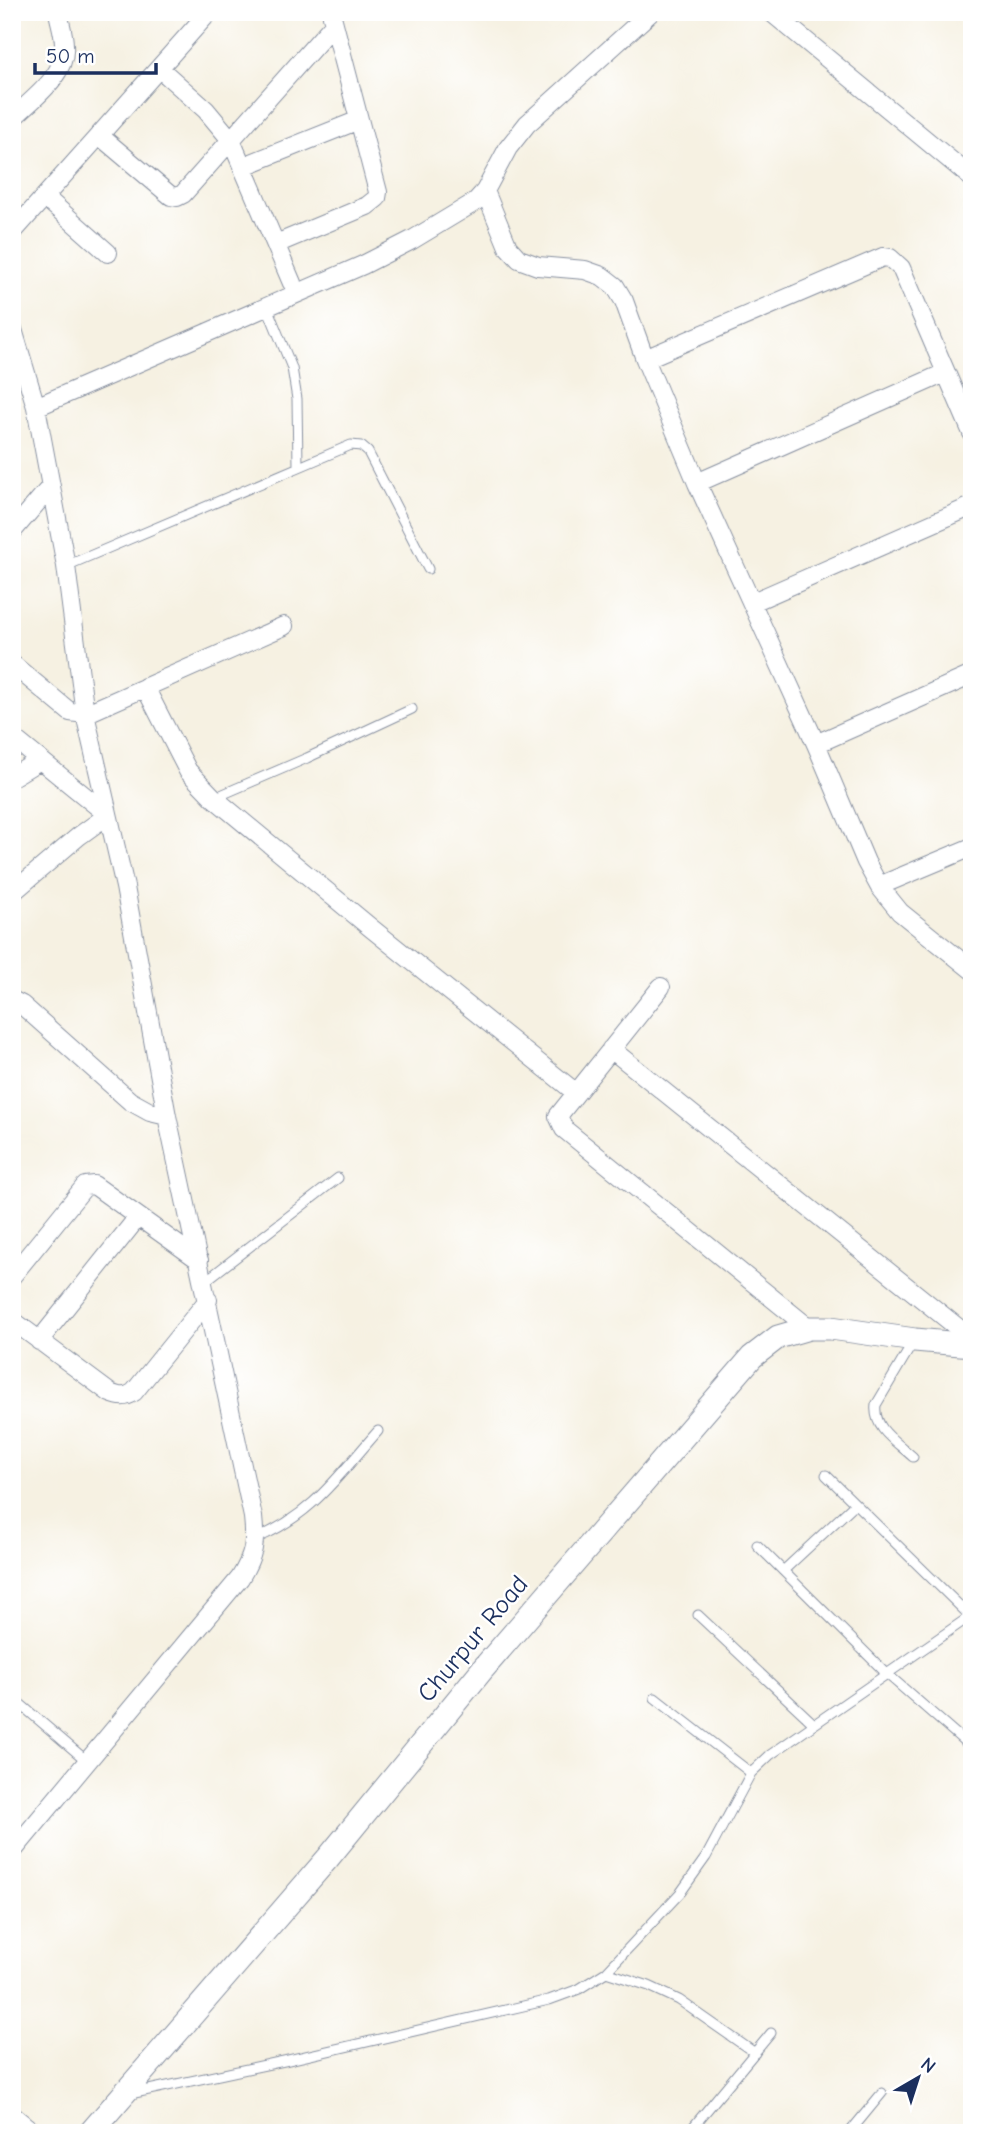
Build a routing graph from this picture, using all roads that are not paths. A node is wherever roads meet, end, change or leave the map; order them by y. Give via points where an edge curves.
1 (58, 12) edge
2 (209, 12) edge
3 (651, 12) edge
4 (771, 12) edge
5 (333, 18) edge
6 (159, 68) junction
7 (12, 119) edge
8 (359, 120) junction
9 (100, 135) junction
10 (232, 140) junction
11 (244, 166) junction
12 (972, 178) edge
13 (480, 196) junction
14 (46, 198) junction
15 (12, 233) edge
16 (276, 244) junction
17 (108, 253) dead end
18 (292, 283) dead end
19 (267, 307) junction
20 (12, 326) edge
21 (645, 359) junction
22 (945, 373) junction
23 (36, 407) junction
24 (972, 433) edge
25 (298, 466) junction
26 (698, 484) junction
27 (51, 486) junction
28 (972, 506) edge
29 (12, 532) edge
30 (66, 566) junction
31 (428, 569) dead end
32 (753, 602) junction
33 (284, 626) dead end
34 (12, 664) edge
35 (972, 675) edge
36 (145, 687) junction
37 (412, 709) dead end
38 (85, 714) junction
39 (12, 737) edge
40 (816, 744) junction
41 (40, 760) junction
42 (12, 776) edge
43 (214, 798) junction
44 (108, 815) junction
45 (972, 847) edge
46 (879, 886) junction
47 (12, 893) edge
48 (972, 970) edge
49 (661, 987) dead end
50 (12, 1000) edge
51 (611, 1049) junction
52 (575, 1092) junction
53 (167, 1116) junction
54 (338, 1178) dead end
55 (138, 1217) junction
56 (200, 1261) junction
57 (12, 1276) edge
58 (204, 1282) junction
59 (208, 1300) junction
60 (12, 1320) edge
61 (809, 1328) junction
62 (915, 1340) junction
63 (39, 1341) junction
64 (972, 1342) edge
65 (378, 1430) dead end
66 (913, 1457) dead end
67 (826, 1475) dead end
68 (855, 1504) junction
69 (256, 1539) junction
70 (757, 1545) dead end
71 (783, 1571) junction
72 (698, 1615) dead end
73 (971, 1616) edge
74 (886, 1673) junction
75 (12, 1697) edge
76 (655, 1698) dead end
77 (814, 1724) junction
78 (972, 1748) edge
79 (88, 1762) junction
80 (751, 1773) junction
81 (12, 1852) edge
82 (606, 1972) junction
83 (771, 2033) dead end
84 (755, 2053) junction
85 (882, 2093) dead end
86 (122, 2096) junction
87 (12, 2115) edge
88 (34, 2133) edge
89 (90, 2133) edge
90 (688, 2133) edge
91 (849, 2133) edge

1 - 7 street via 65,47 62,63
2 - 6 street
3 - 13 street via 527,124
4 - 12 street
5 - 8 street
5 - 10 street
6 - 9 street
6 - 10 street
8 - 11 street
8 - 16 street via 377,198
9 - 10 street via 177,197
9 - 14 street
10 - 11 street
11 - 16 street
13 - 19 street via 412,240
13 - 21 street via 519,259 538,267 585,270 615,286
14 - 15 street
14 - 17 street
16 - 18 street
19 - 23 street
19 - 25 lane via 292,369
20 - 23 street
21 - 22 street via 883,257 901,268
21 - 26 street
22 - 24 street
22 - 26 street
23 - 27 street
25 - 30 lane
25 - 31 lane via 351,445 361,446
26 - 32 street
27 - 29 street
27 - 30 street
28 - 32 street
30 - 38 street
32 - 40 street
33 - 36 street
34 - 38 street via 70,712
35 - 40 street
36 - 38 street
36 - 43 street via 188,771
37 - 43 lane
38 - 44 street
39 - 41 street
40 - 46 street
41 - 42 street
41 - 44 street
43 - 52 street
44 - 47 street
44 - 53 street
45 - 46 street
46 - 48 street via 900,912
49 - 51 street
50 - 53 street via 130,1101
51 - 52 street
51 - 64 street
52 - 61 street via 558,1116 564,1129
53 - 56 street
54 - 58 lane
55 - 56 street
55 - 57 street via 89,1184
55 - 63 street
56 - 58 street
58 - 59 street
59 - 63 street via 127,1396 110,1393
59 - 69 street
60 - 63 street
61 - 62 street, Churpur Road
61 - 86 street, Churpur Road via 778,1337 752,1357
62 - 64 street, Churpur Road
62 - 66 lane via 876,1405 875,1416 882,1429
65 - 69 lane via 316,1501 295,1519
67 - 68 lane
68 - 71 lane
68 - 73 lane
69 - 79 street via 252,1558 240,1578
70 - 71 lane
71 - 74 lane
72 - 77 lane
73 - 74 lane
74 - 77 lane
74 - 78 lane
75 - 79 lane
76 - 80 lane
77 - 80 lane
79 - 81 street
80 - 82 lane via 688,1883
82 - 84 lane via 679,2000
82 - 86 lane via 550,2000
83 - 84 lane
84 - 90 lane
85 - 91 lane
86 - 89 street, Churpur Road
87 - 88 street

